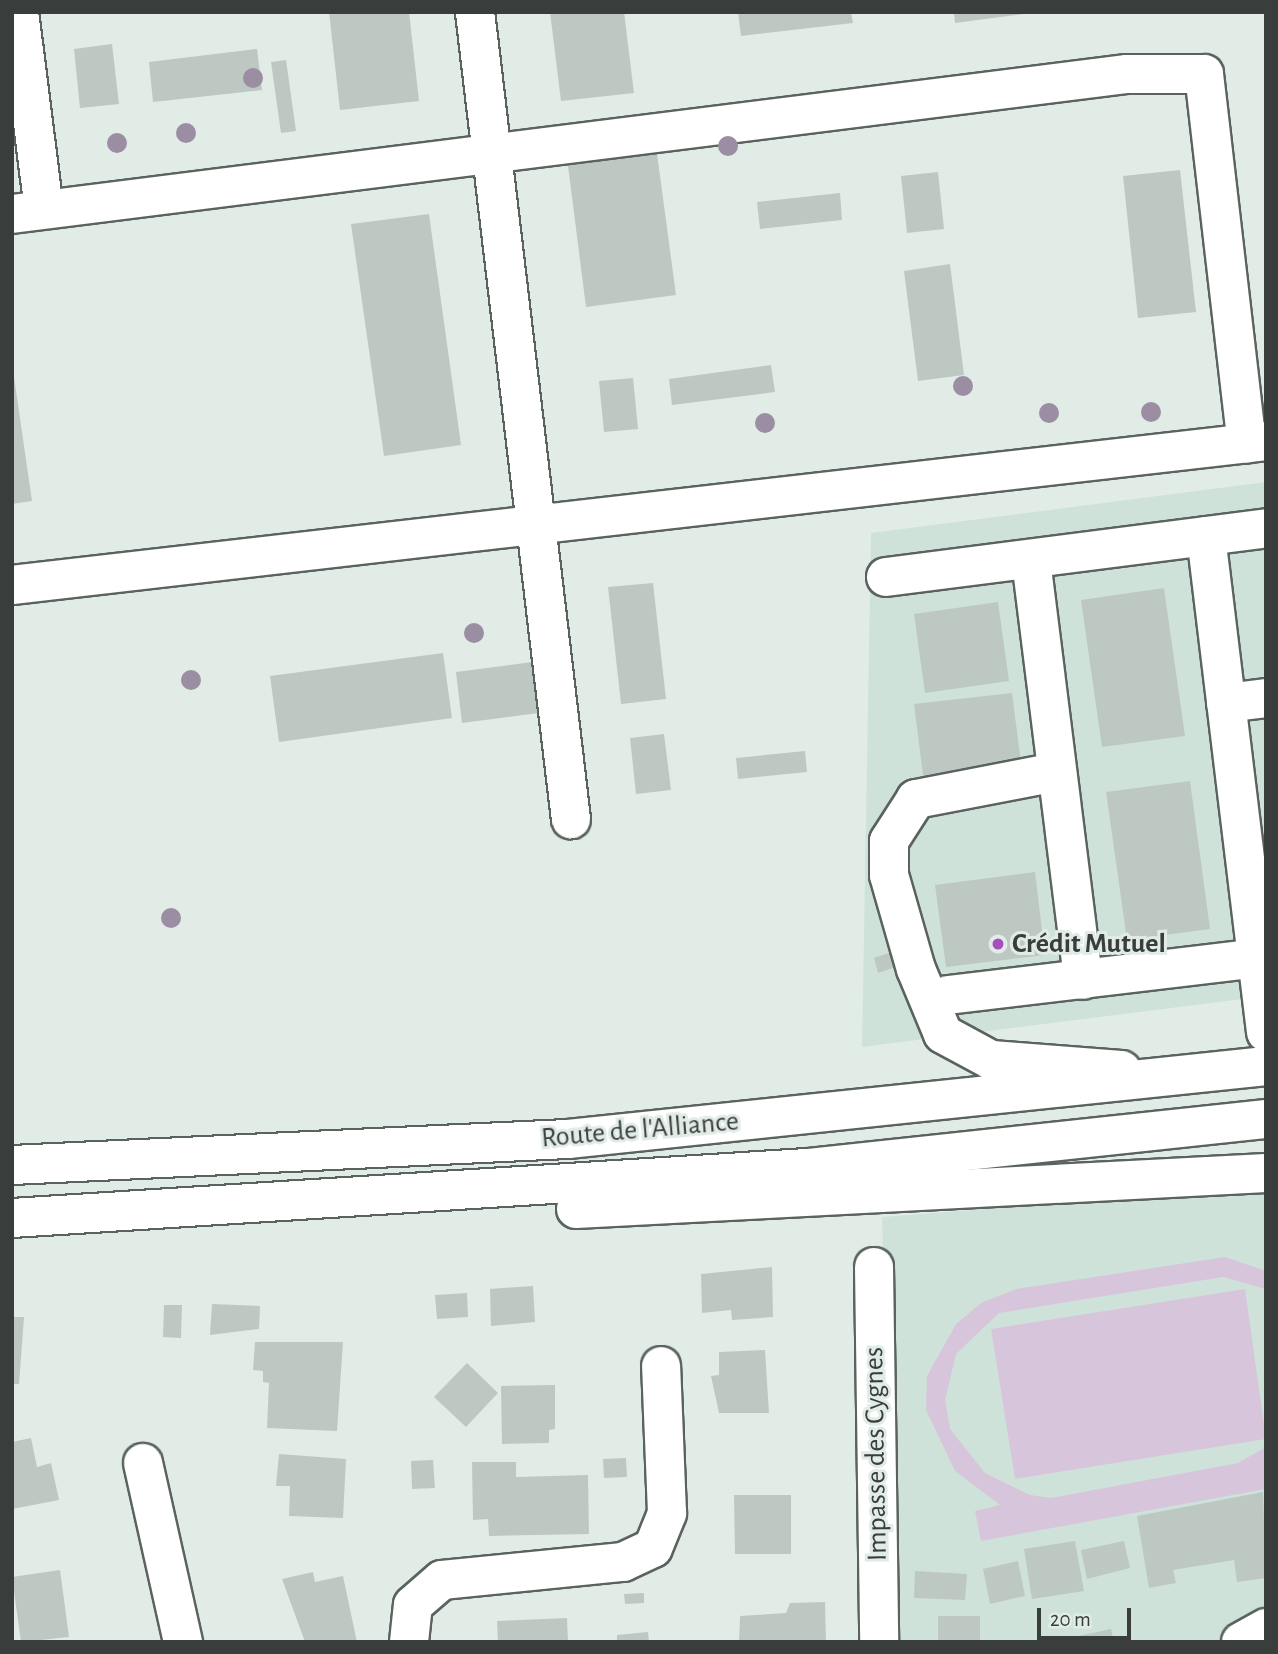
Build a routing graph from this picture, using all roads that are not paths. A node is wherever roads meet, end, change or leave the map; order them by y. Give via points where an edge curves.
1 (19, 12) edge
2 (475, 12) edge
3 (491, 152) junction
4 (28, 211) edge
5 (1256, 443) edge
6 (535, 526) junction
7 (1266, 528) edge
8 (1206, 536) junction
9 (1031, 560) junction
10 (886, 577) dead end
11 (12, 585) edge
12 (1266, 698) edge
13 (1226, 704) junction
14 (1056, 772) junction
15 (1251, 793) edge
16 (571, 819) dead end
17 (1261, 958) edge
18 (1083, 980) junction
19 (948, 995) dead end
20 (1266, 1032) edge
21 (1266, 1066) edge
22 (1205, 1075) junction
23 (1266, 1119) edge
24 (12, 1165) edge
25 (1266, 1173) edge
26 (238, 1205) junction
27 (12, 1218) edge
28 (874, 1266) dead end
29 (661, 1366) dead end
30 (144, 1463) dead end
31 (1266, 1628) edge
32 (183, 1642) edge
33 (409, 1642) edge
34 (879, 1642) edge
35 (1241, 1642) edge

1 - 4 main road
2 - 3 main road
3 - 4 main road
3 - 5 main road via 1127,74 1204,74
3 - 6 main road
5 - 6 main road
6 - 11 main road
6 - 16 main road
7 - 8 main road
8 - 9 main road
8 - 13 main road
9 - 10 main road
9 - 14 main road
12 - 13 main road
13 - 15 main road
14 - 18 main road
14 - 22 main road via 931,792 905,808 889,841 889,874 932,1015 943,1034 991,1060
15 - 17 main road
17 - 18 main road
17 - 20 main road
18 - 19 main road
21 - 22 main road, Route de l'Alliance
22 - 24 main road, Route de l'Alliance via 568,1139
23 - 26 main road, Route de l'Alliance via 807,1168
25 - 26 main road via 533,1212
26 - 27 main road, Route de l'Alliance
28 - 34 main road, Impasse des Cygnes
29 - 33 main road via 667,1513 653,1548 623,1562 442,1580 413,1605
30 - 32 main road
31 - 35 main road

